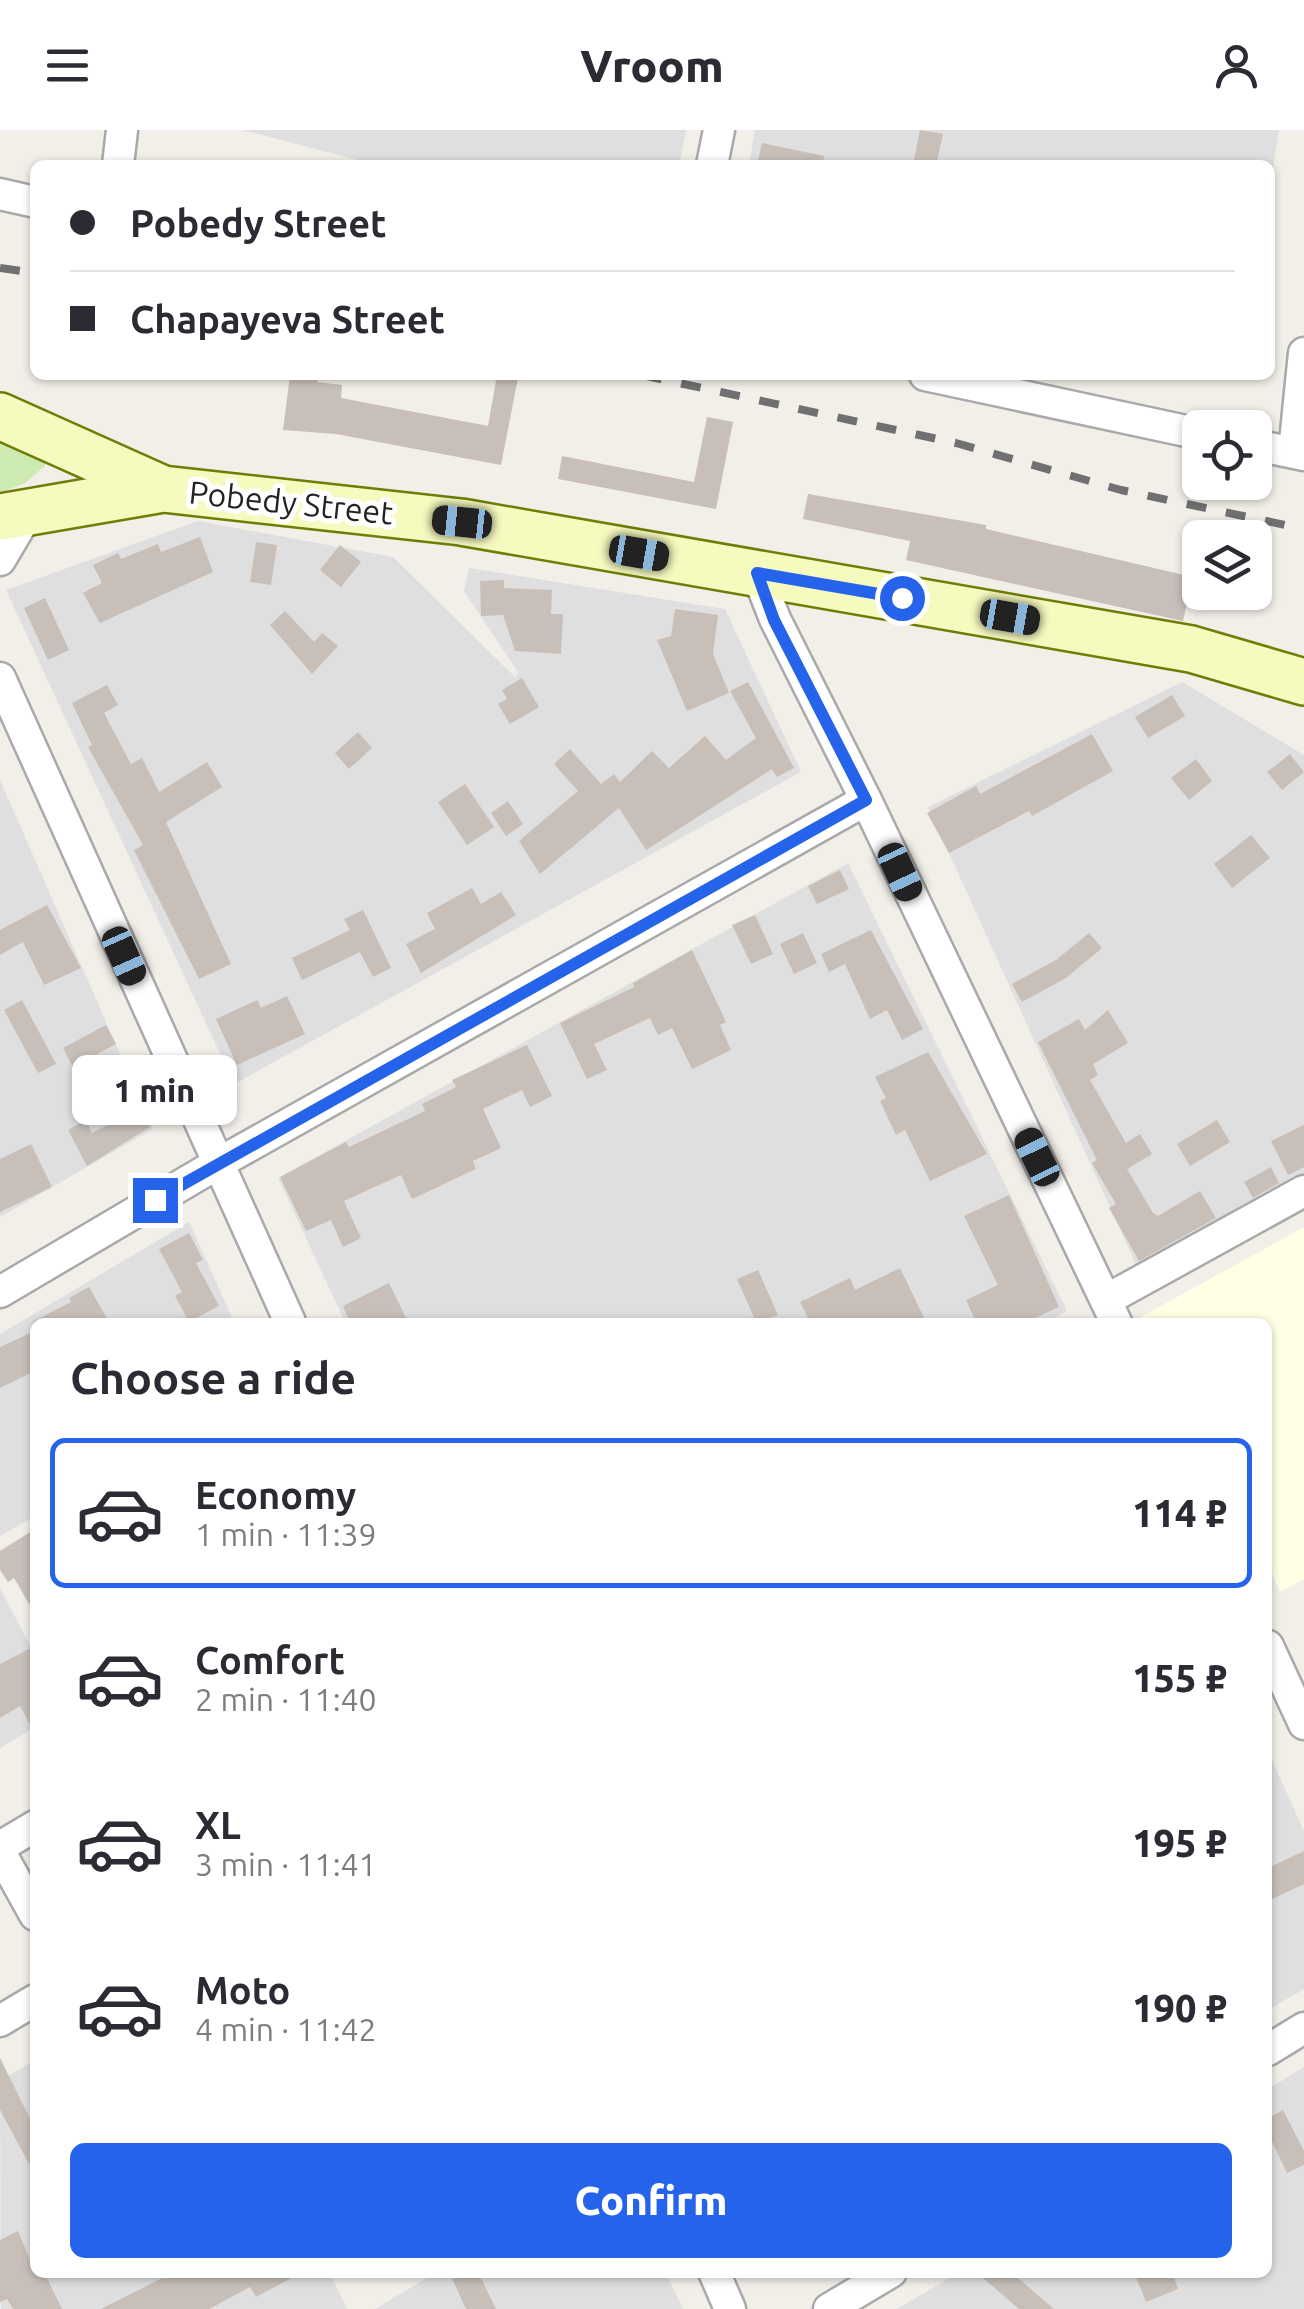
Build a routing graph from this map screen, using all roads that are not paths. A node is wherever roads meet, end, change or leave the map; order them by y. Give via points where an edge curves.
1 (122, 130) edge
2 (719, 130) edge
3 (119, 160) edge
4 (713, 160) edge
5 (0, 194) edge
6 (30, 201) edge
7 (1304, 353) edge
8 (948, 380) edge
9 (0, 416) edge
10 (1182, 430) edge
11 (43, 437) junction
12 (1272, 448) edge
13 (1299, 454) edge
14 (163, 489) junction
15 (15, 514) edge
16 (0, 560) edge
17 (757, 573) junction
18 (0, 678) edge
19 (1304, 682) edge
20 (866, 800) junction
21 (218, 1164) junction
22 (1304, 1191) edge
23 (0, 1292) edge
24 (1111, 1311) edge
25 (288, 1318) edge
26 (1272, 1655) edge
27 (1304, 1724) edge
28 (30, 1829) edge
29 (0, 1849) edge
30 (30, 1906) edge
31 (30, 2003) edge
32 (0, 2021) edge
33 (1304, 2028) edge
34 (1272, 2048) edge
35 (717, 2278) edge
36 (881, 2278) edge
37 (730, 2309) edge
38 (829, 2309) edge

1 - 3 street
2 - 4 street
5 - 6 street
7 - 13 street
8 - 10 street
9 - 11 street, Pobedy Street
11 - 14 street, Pobedy Street
11 - 15 street via 61,466 57,494
12 - 13 street
14 - 15 street, Pobedy Street
14 - 17 street, Pobedy Street via 462,522
15 - 16 street
17 - 19 street, Pobedy Street via 1191,649
17 - 20 street via 774,620
18 - 21 street
20 - 21 street
20 - 24 street
21 - 23 street
21 - 25 street
22 - 24 street
26 - 27 street
28 - 29 street
29 - 30 street
31 - 32 street
33 - 34 street
35 - 37 street
36 - 38 street

